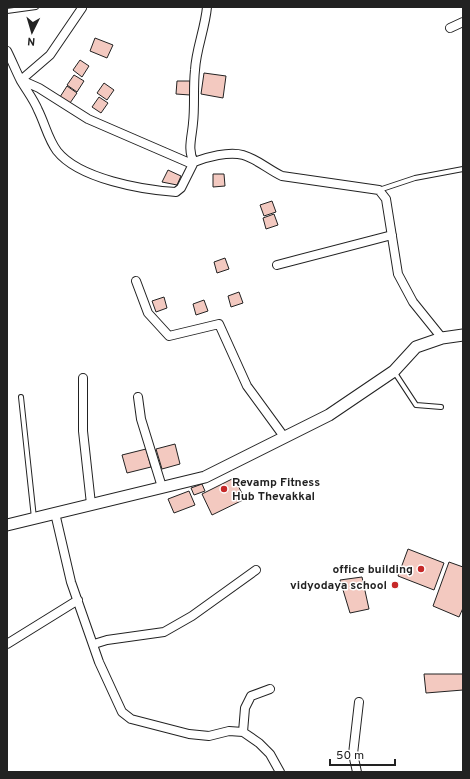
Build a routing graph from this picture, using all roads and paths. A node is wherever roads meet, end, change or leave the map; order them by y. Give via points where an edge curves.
1 (36, 7) edge
2 (207, 7) edge
3 (82, 8) dead end
4 (7, 11) edge
5 (463, 22) edge
6 (450, 28) dead end
7 (7, 51) edge
8 (21, 80) junction
9 (193, 163) junction
10 (463, 169) edge
11 (379, 190) junction
12 (392, 235) junction
13 (277, 265) dead end
14 (136, 281) dead end
15 (463, 335) edge
16 (442, 338) junction
17 (394, 370) junction
18 (83, 378) dead end
19 (21, 397) dead end
20 (138, 398) dead end
21 (441, 407) dead end
22 (284, 438) junction
23 (162, 487) junction
24 (91, 504) junction
25 (55, 513) junction
26 (34, 518) junction
27 (7, 525) edge
28 (256, 570) dead end
29 (78, 600) junction
30 (7, 644) edge
31 (94, 644) junction
32 (270, 689) dead end
33 (359, 702) dead end
34 (243, 732) junction
35 (280, 772) edge
36 (357, 772) edge

1 - 4 lane
2 - 9 street via 194,71 190,151
3 - 8 street via 50,55
5 - 6 street
7 - 8 street
8 - 9 street via 88,118
8 - 9 street via 58,152 76,166 112,181 154,191 176,192 181,188
9 - 11 street via 216,156 243,155 282,176
10 - 11 lane via 415,178
11 - 12 street via 386,199
12 - 13 street
12 - 16 street via 398,274 404,288
14 - 22 street via 148,314 169,336 219,324 247,386
15 - 16 main road
16 - 17 main road via 416,347
17 - 21 lane via 416,405
17 - 22 main road via 329,415
18 - 24 street via 83,431
19 - 26 lane
20 - 23 street via 141,419
22 - 23 main road via 205,477
23 - 24 main road
24 - 25 main road
25 - 26 main road
25 - 29 street via 71,582
26 - 27 main road
28 - 31 street via 192,616 164,632
29 - 30 street
29 - 31 street
31 - 34 street via 99,662 122,712 131,719 189,734 209,736 229,731
32 - 34 street via 251,696 245,708
33 - 36 street via 353,754
34 - 35 street via 270,754

